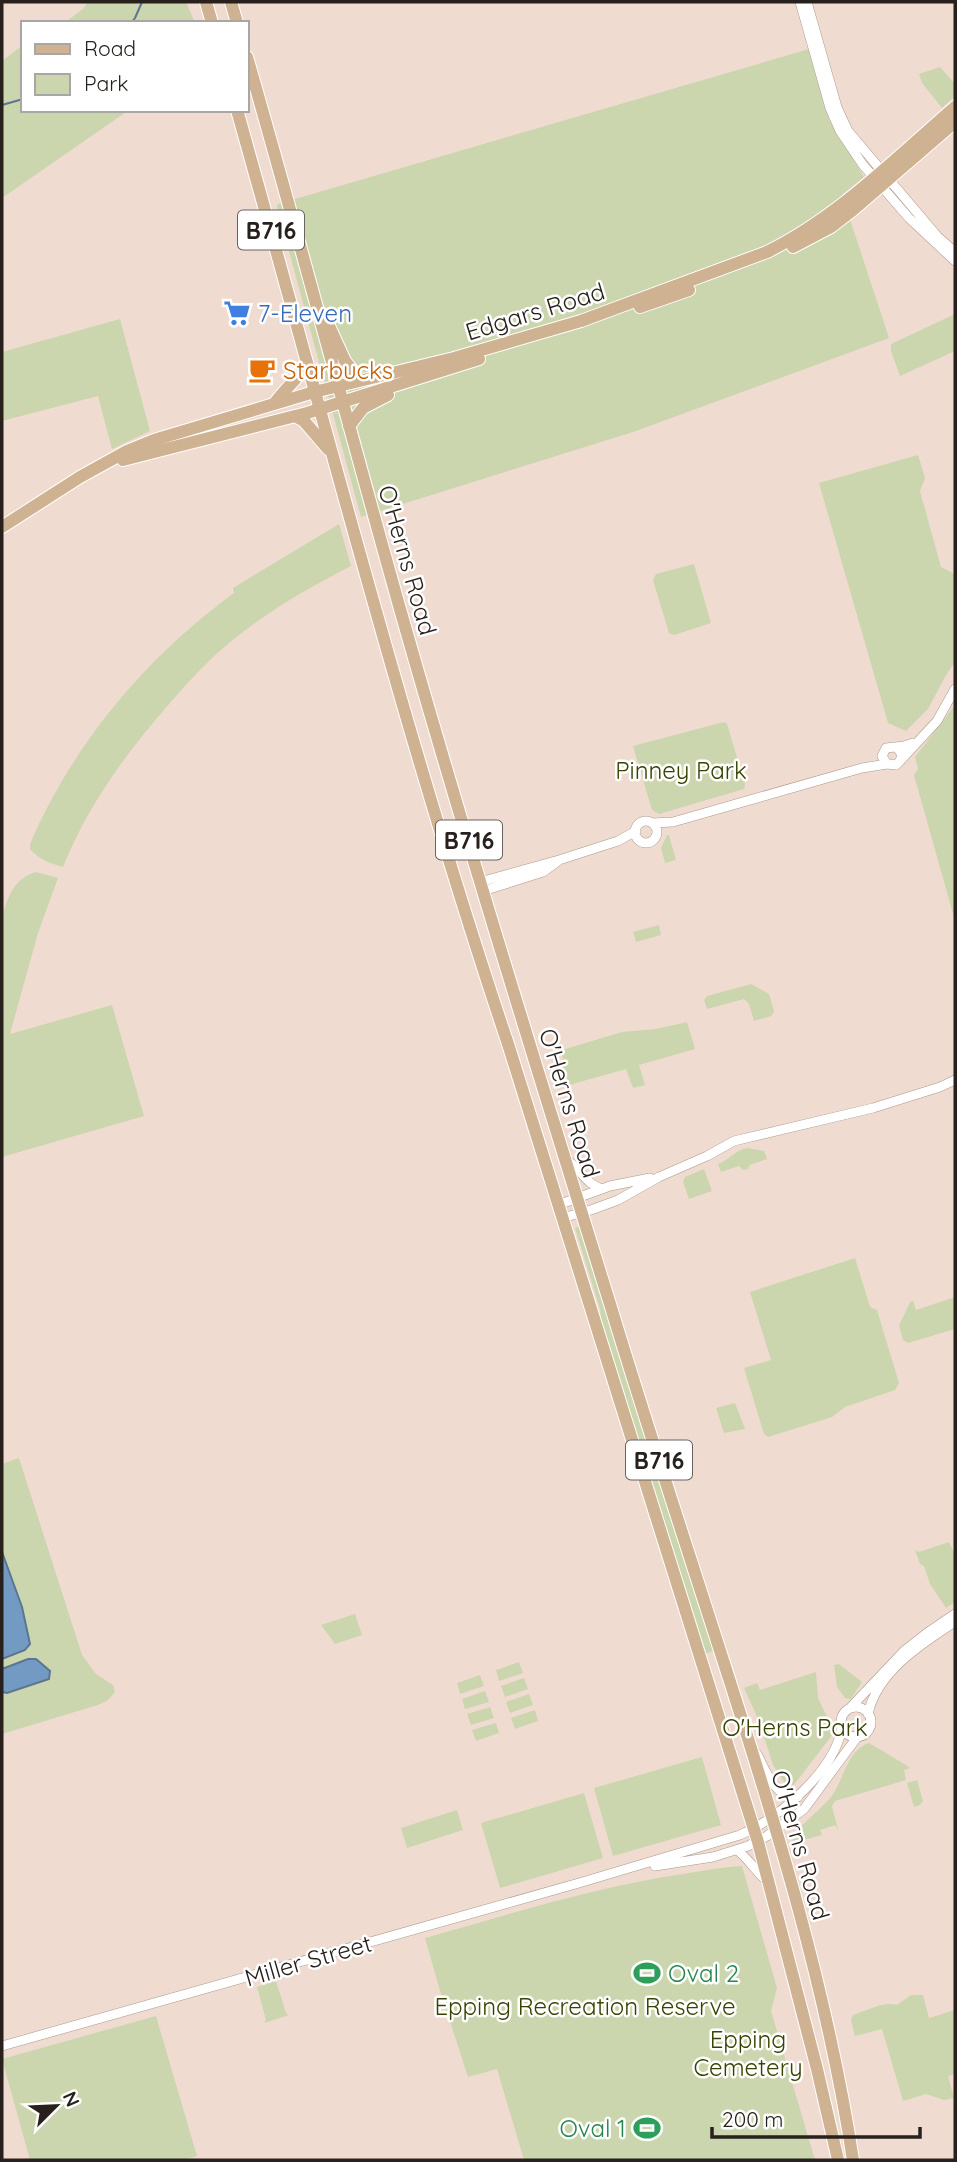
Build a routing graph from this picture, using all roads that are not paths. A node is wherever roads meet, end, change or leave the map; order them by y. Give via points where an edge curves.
1 (206, 2) edge
2 (231, 2) edge
3 (800, 2) edge
4 (807, 2) edge
5 (211, 21) edge
6 (236, 21) edge
7 (815, 41) junction
8 (248, 61) edge
9 (955, 107) edge
10 (238, 112) edge
11 (948, 123) edge
12 (881, 178) junction
13 (955, 252) edge
14 (955, 261) edge
15 (314, 294) junction
16 (307, 365) junction
17 (360, 380) junction
18 (412, 380) junction
19 (338, 385) junction
20 (314, 391) junction
21 (343, 403) junction
22 (274, 404) junction
23 (319, 409) junction
24 (295, 416) junction
25 (349, 426) junction
26 (331, 452) junction
27 (87, 473) junction
28 (2, 527) edge
29 (955, 689) edge
30 (916, 742) junction
31 (897, 747) junction
32 (883, 753) junction
33 (900, 761) junction
34 (887, 764) junction
35 (862, 768) junction
36 (673, 822) junction
37 (652, 823) junction
38 (657, 834) junction
39 (637, 836) junction
40 (482, 886) junction
41 (955, 1080) edge
42 (565, 1159) junction
43 (659, 1177) junction
44 (602, 1189) junction
45 (577, 1198) junction
46 (560, 1211) junction
47 (584, 1219) junction
48 (955, 1614) edge
49 (955, 1622) edge
50 (938, 1629) junction
51 (852, 1707) junction
52 (868, 1714) junction
53 (842, 1727) junction
54 (858, 1736) junction
55 (748, 1737) junction
56 (797, 1797) junction
57 (772, 1817) junction
58 (776, 1830) junction
59 (756, 1835) junction
60 (737, 1850) junction
61 (614, 1873) junction
62 (768, 1882) junction
63 (2, 2046) edge
64 (838, 2160) edge
65 (853, 2160) edge

1 - 5 main road
2 - 6 main road
3 - 7 street
4 - 7 street
7 - 12 street via 836,124 859,159
8 - 15 main road, O'Herns Road / B716
9 - 11 main road, Edgars Road
10 - 16 main road, O'Herns Road / B716
11 - 12 main road, Edgars Road
12 - 13 street
12 - 14 street via 918,227
12 - 17 main road, Edgars Road via 800,233 739,264 581,321
12 - 18 main road, Edgars Road via 831,227 741,271
15 - 17 main road via 345,360
15 - 19 main road, O'Herns Road / B716
16 - 20 main road, O'Herns Road / B716
16 - 22 main road
17 - 19 main road, Edgars Road
18 - 21 main road, Edgars Road
18 - 25 main road via 363,408
19 - 20 main road, Edgars Road
19 - 21 main road, O'Herns Road / B716
20 - 22 main road, Edgars Road
20 - 23 main road, O'Herns Road / B716
21 - 23 main road, Edgars Road
21 - 25 main road, O'Herns Road / B716
22 - 27 main road, Edgars Road via 154,440
23 - 24 main road, Edgars Road
23 - 26 main road, O'Herns Road / B716
24 - 26 main road
24 - 27 main road, Edgars Road
25 - 40 main road, O'Herns Road / B716
26 - 46 main road, O'Herns Road / B716 via 467,923
27 - 28 main road, Edgars Road
29 - 30 street via 937,721
30 - 31 street
30 - 33 street
31 - 32 street via 889,746
31 - 33 street
32 - 34 street
32 - 35 street
33 - 34 street
34 - 35 street
35 - 36 street
36 - 37 street
36 - 38 street
37 - 38 street
37 - 39 street via 638,826
38 - 39 street via 650,842
39 - 40 street
40 - 42 main road, O'Herns Road / B716
41 - 43 street via 863,1111 734,1141
42 - 44 street
42 - 45 main road, O'Herns Road / B716
43 - 44 street
43 - 47 street
44 - 45 street
45 - 46 street
45 - 47 main road, O'Herns Road / B716
46 - 47 street
46 - 59 main road, O'Herns Road / B716
47 - 55 main road, O'Herns Road / B716
48 - 50 street
49 - 50 street
50 - 51 street via 904,1651
50 - 52 street via 878,1688
51 - 52 street
51 - 53 street via 843,1715
52 - 54 street via 869,1728
53 - 54 street
53 - 56 street via 832,1755
54 - 58 street via 811,1801
55 - 56 street via 772,1783 785,1795
55 - 57 main road, O'Herns Road / B716
56 - 57 street
57 - 58 main road, O'Herns Road / B716
57 - 59 street
58 - 59 street
58 - 65 main road, O'Herns Road / B716 via 834,2053
59 - 60 street, Miller Street
59 - 61 street, Miller Street
59 - 62 main road, O'Herns Road / B716
60 - 61 street, Miller Street
60 - 62 street
61 - 63 street, Miller Street
62 - 64 main road, O'Herns Road / B716

